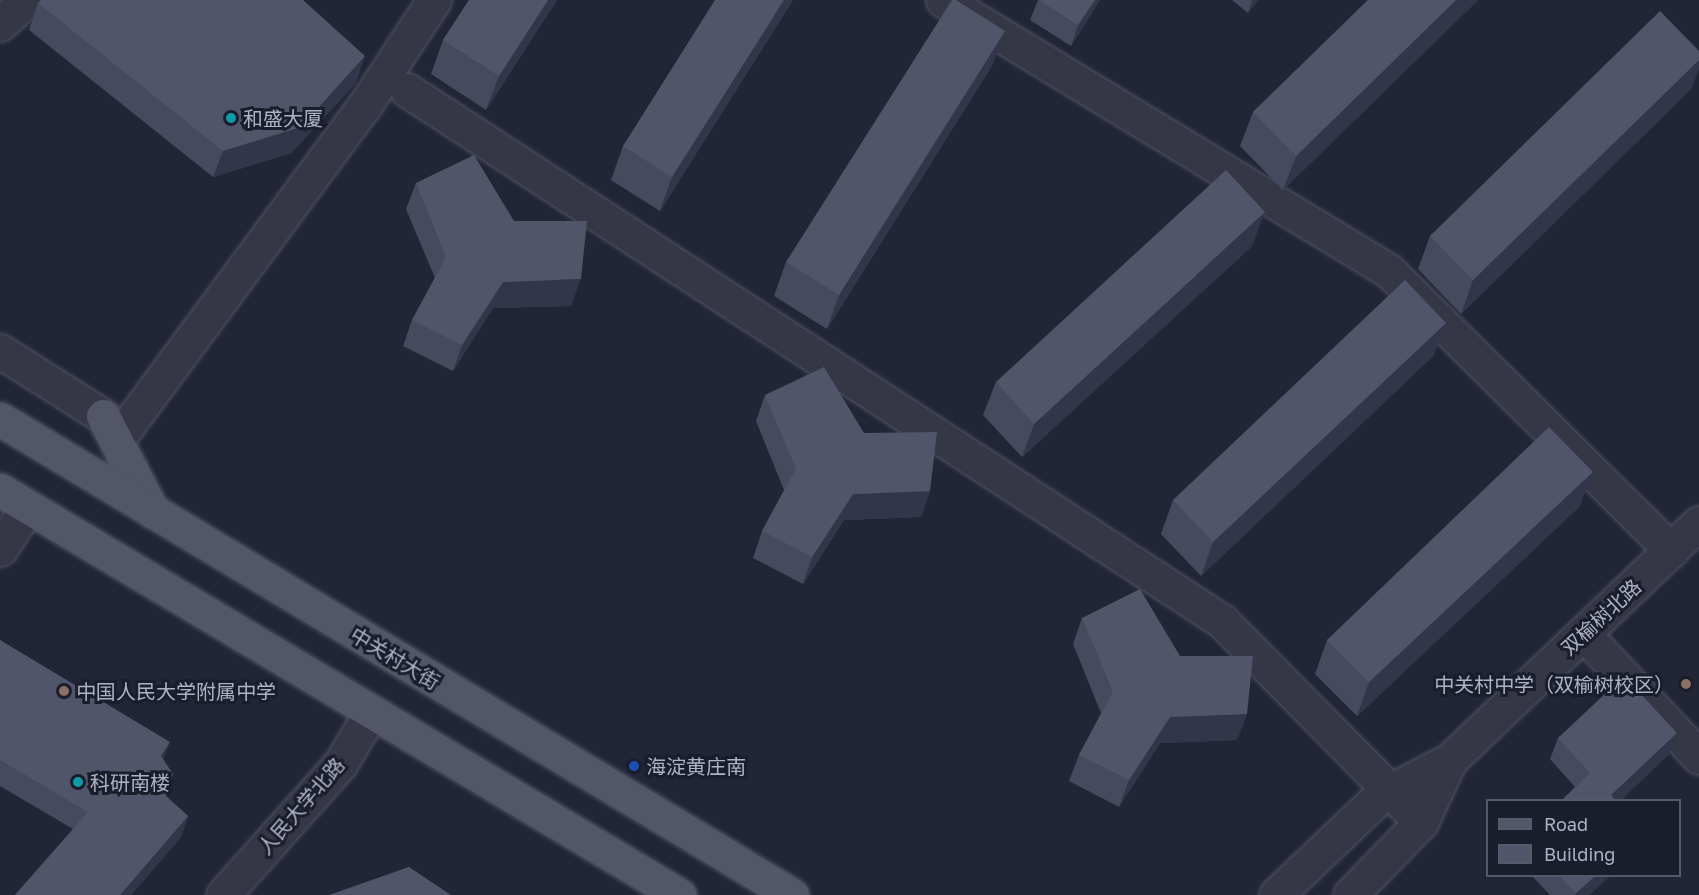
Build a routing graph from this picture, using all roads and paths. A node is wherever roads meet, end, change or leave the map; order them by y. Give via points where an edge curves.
1 (27, 0) edge
2 (434, 0) edge
3 (943, 0) edge
4 (0, 24) edge
5 (407, 90) dead end
6 (0, 351) edge
7 (0, 419) edge
8 (114, 422) junction
9 (0, 490) edge
10 (28, 507) junction
11 (153, 512) junction
12 (1699, 523) edge
13 (0, 549) edge
14 (1671, 550) junction
15 (1583, 633) junction
16 (371, 712) junction
17 (1699, 757) edge
18 (1450, 760) junction
19 (1390, 791) junction
20 (1421, 822) junction
21 (223, 895) edge
22 (679, 895) edge
23 (792, 895) edge
24 (1276, 895) edge
25 (1350, 895) edge

1 - 4 street
2 - 8 street via 365,105
3 - 14 street via 1389,271
5 - 19 street via 1222,621
6 - 8 street
7 - 11 main road, 中关村大街
8 - 11 main road
9 - 10 main road
10 - 13 street
10 - 16 main road
11 - 23 main road, 中关村大街
12 - 14 street, 双榆树北路
14 - 15 street, 双榆树北路
15 - 17 street
15 - 18 street, 双榆树北路
16 - 21 street, 人民大学北路 via 341,764
16 - 22 main road
18 - 19 street, 双榆树北路
18 - 20 street, 双榆树北路
19 - 20 street
19 - 24 street, 双榆树北路
20 - 25 street, 双榆树北路

